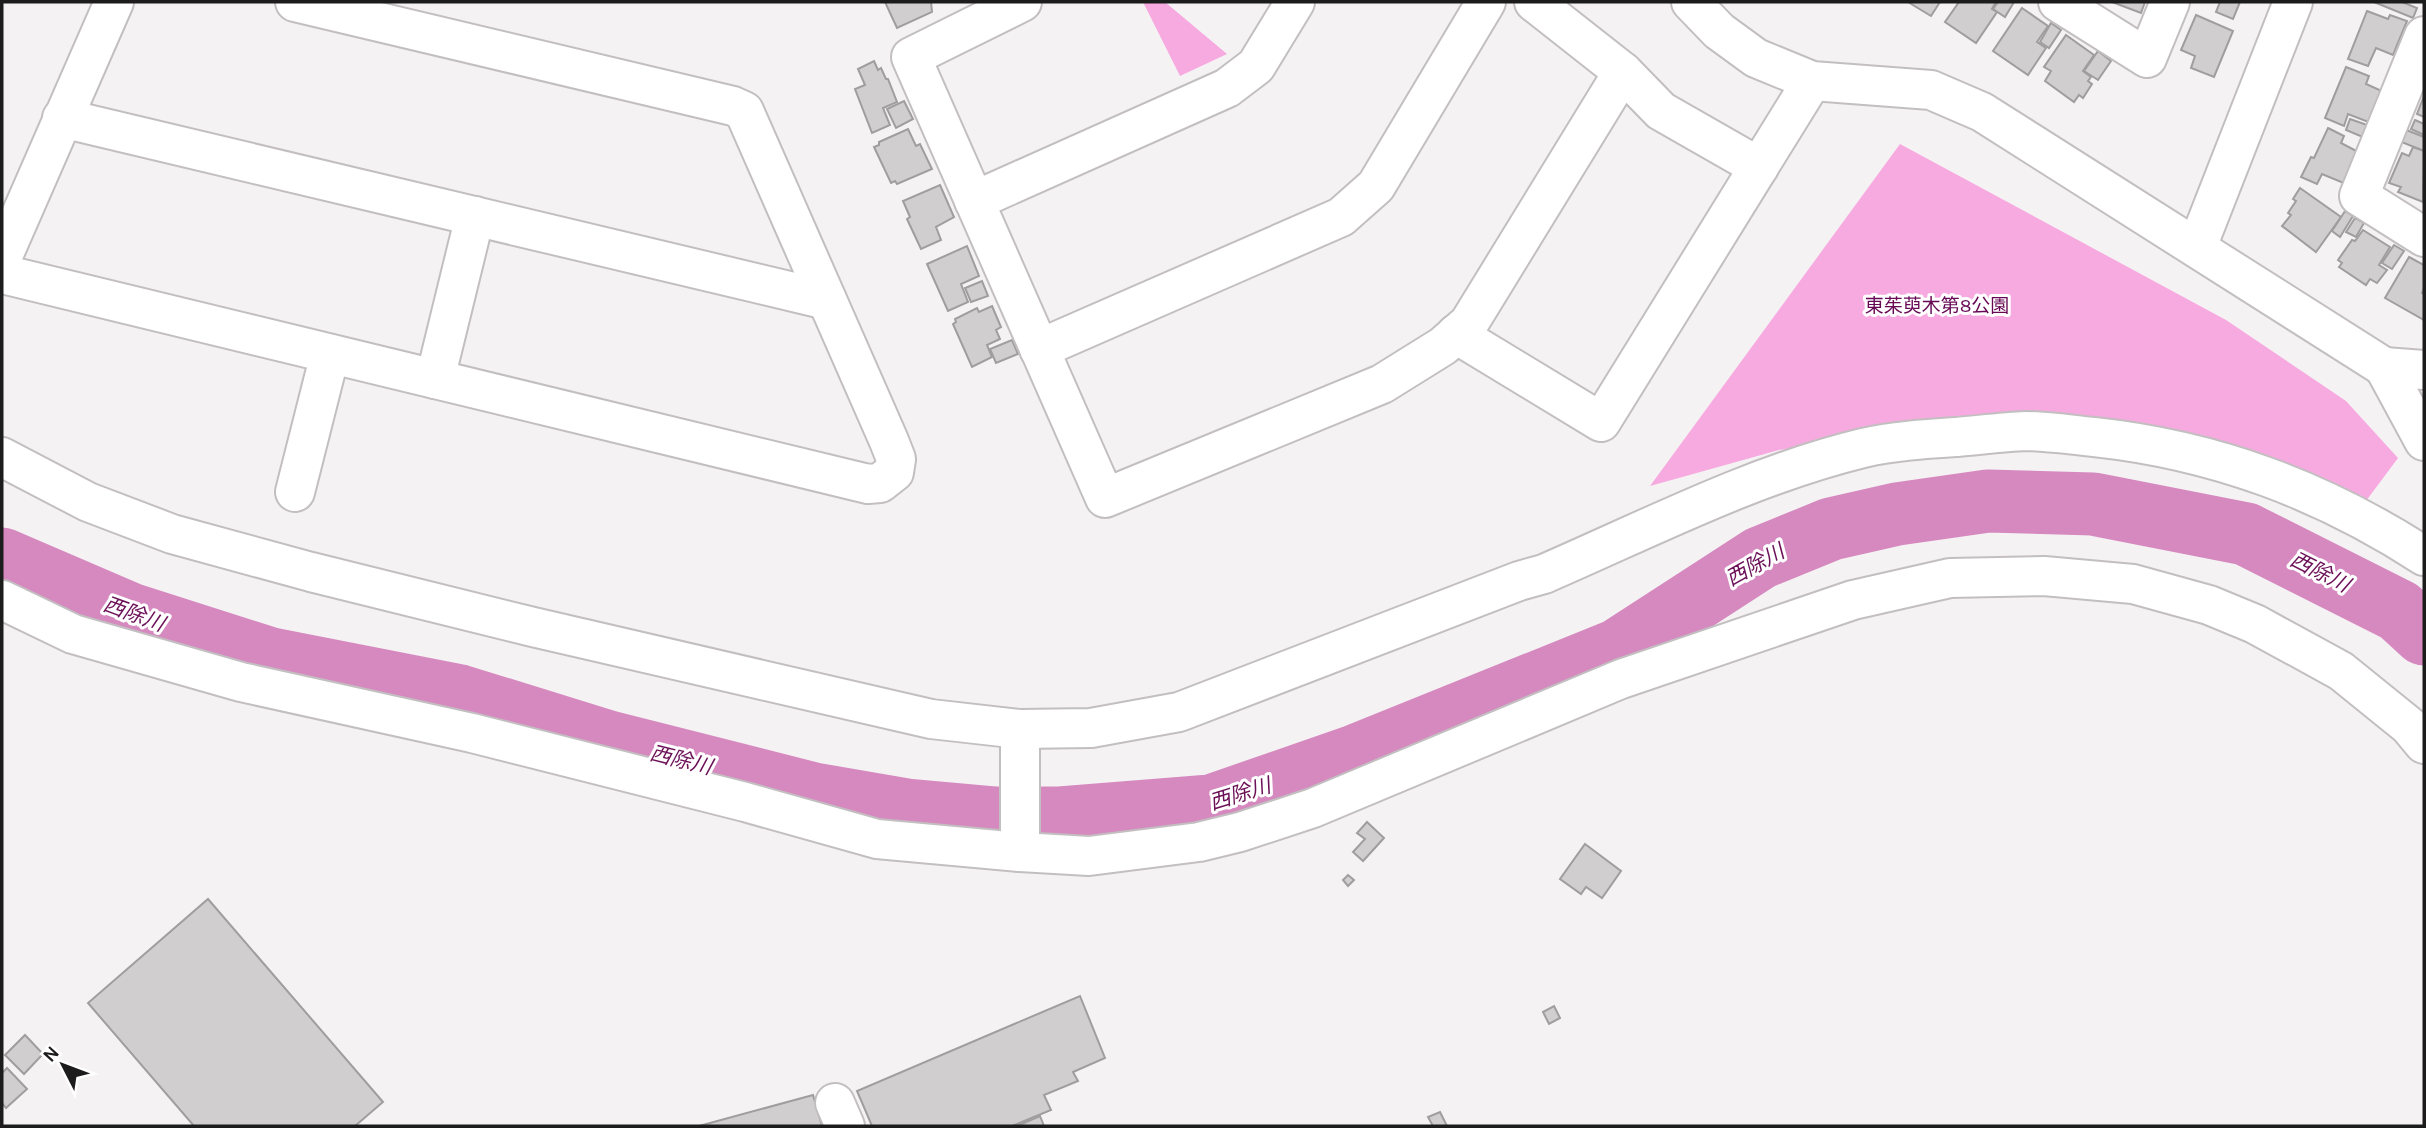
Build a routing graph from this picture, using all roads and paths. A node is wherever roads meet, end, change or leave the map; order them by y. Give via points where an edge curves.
1 (114, 2) edge
2 (295, 2) edge
3 (1022, 2) edge
4 (1296, 2) edge
5 (1486, 2) edge
6 (1534, 2) edge
7 (1691, 2) edge
8 (2059, 2) edge
9 (2170, 2) edge
10 (2293, 2) edge
11 (2424, 36) edge
12 (1623, 72) junction
13 (1812, 81) junction
14 (62, 118) junction
15 (1759, 167) junction
16 (974, 201) junction
17 (475, 216) junction
18 (2424, 237) edge
19 (2197, 247) junction
20 (2, 258) edge
21 (2, 274) edge
22 (827, 300) junction
23 (1456, 334) junction
24 (1039, 349) junction
25 (330, 354) junction
26 (2384, 367) junction
27 (2424, 370) edge
28 (435, 379) junction
29 (2424, 441) edge
30 (2, 457) edge
31 (295, 492) dead end
32 (2424, 556) edge
33 (2, 600) edge
34 (1020, 737) junction
35 (2424, 744) edge
36 (1020, 846) junction

1 - 14 street
2 - 22 street via 744,111
3 - 16 street via 911,57
4 - 16 street via 1256,66 1227,89
5 - 24 street via 1376,186 1341,217
6 - 12 street
7 - 13 street via 1719,31 1756,58
8 - 9 street via 2147,58
10 - 19 street
11 - 18 street via 2359,196
12 - 15 street via 1661,111
12 - 23 street via 1469,323
13 - 15 street
13 - 19 street via 1931,90 1982,112
14 - 17 street
14 - 20 street
15 - 23 street via 1601,422
16 - 24 street
17 - 22 street
17 - 28 street
19 - 26 street
21 - 25 street
22 - 28 street via 896,459 894,472 880,483 868,484
23 - 24 street via 1382,384 1105,498
25 - 28 street
25 - 31 street
26 - 27 street
26 - 29 street
30 - 34 street via 88,502 172,534 533,627
32 - 34 street via 2379,527 2314,496 2252,470 2190,452 2028,431 1917,440 1864,448 1741,489 1544,574 1179,712
33 - 36 street via 73,634 241,682 472,733 877,839
34 - 36 street
35 - 36 street via 2409,726 2341,671 2255,624 2209,605 2133,584 2044,576 1950,578 1853,600 1621,679 1314,808 1240,832 1089,856

